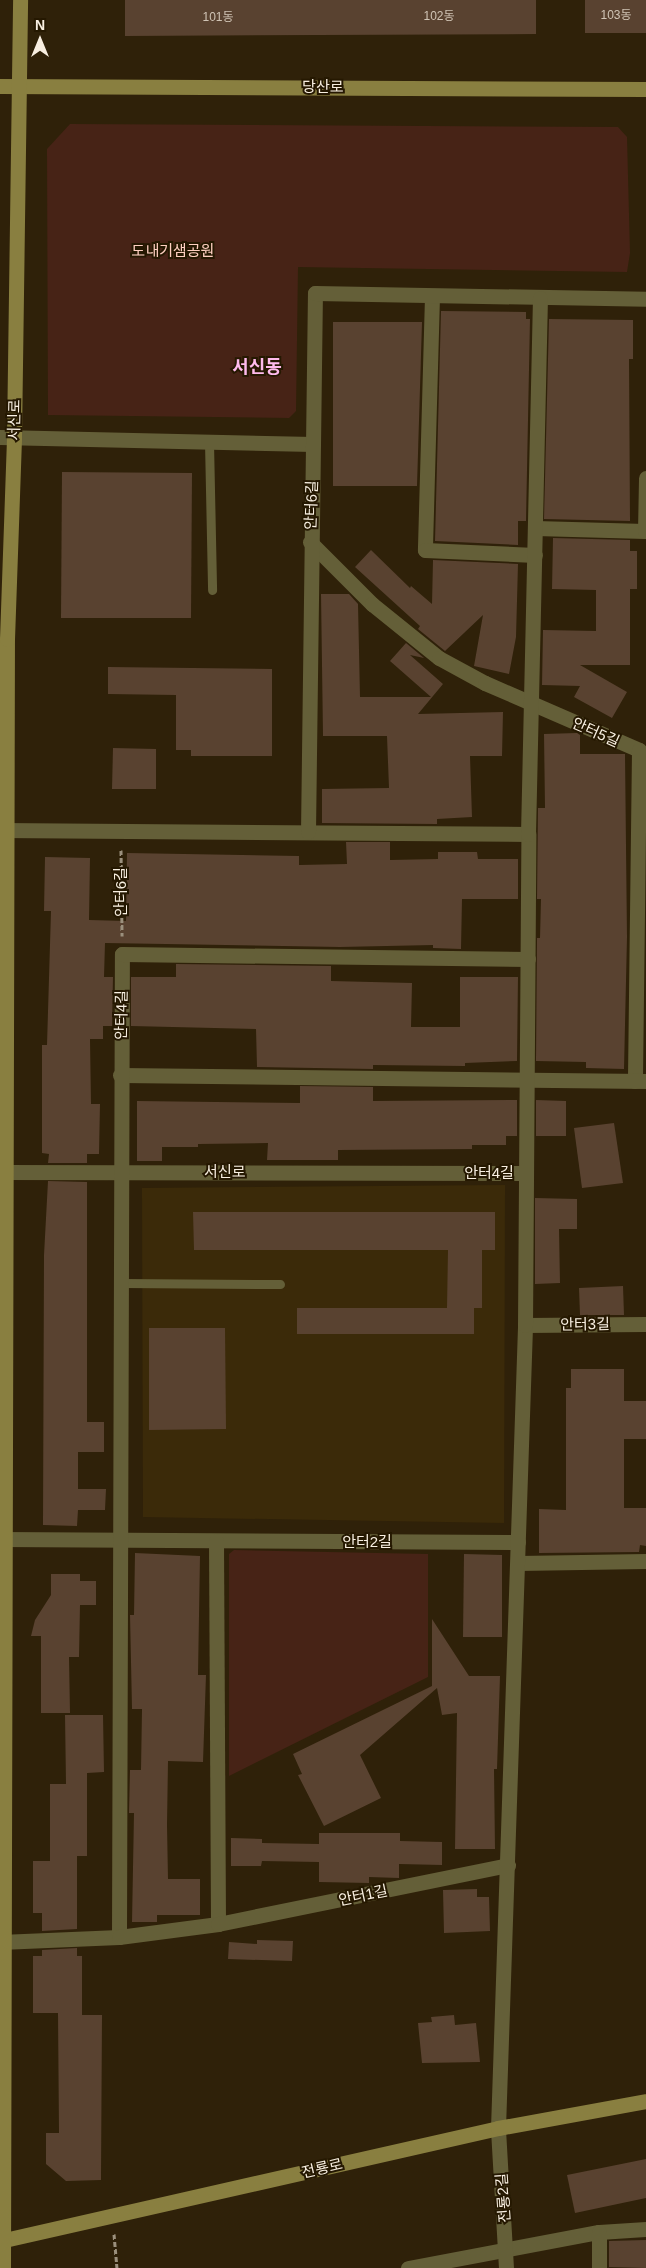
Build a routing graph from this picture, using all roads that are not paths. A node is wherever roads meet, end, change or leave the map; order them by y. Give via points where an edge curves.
1 (20, 0) edge
2 (0, 86) edge
3 (19, 86) junction
4 (646, 89) edge
5 (432, 296) junction
6 (540, 298) junction
7 (646, 299) edge
8 (7, 437) edge
9 (209, 442) junction
10 (313, 444) junction
11 (646, 478) edge
12 (535, 528) junction
13 (645, 531) edge
14 (310, 542) junction
15 (534, 555) junction
16 (212, 590) dead end
17 (3, 639) edge
18 (531, 702) junction
19 (4, 830) edge
20 (308, 832) junction
21 (528, 834) junction
22 (528, 959) junction
23 (120, 1075) junction
24 (527, 1081) junction
25 (641, 1081) edge
26 (3, 1171) edge
27 (119, 1171) junction
28 (331, 1172) joint
29 (526, 1173) junction
30 (122, 1283) junction
31 (280, 1284) dead end
32 (646, 1324) edge
33 (525, 1325) junction
34 (2, 1539) edge
35 (121, 1541) junction
36 (216, 1542) junction
37 (518, 1542) junction
38 (646, 1561) edge
39 (518, 1563) junction
40 (508, 1865) junction
41 (218, 1924) junction
42 (119, 1937) junction
43 (1, 1942) edge
44 (646, 2101) edge
45 (498, 2128) junction
46 (646, 2229) edge
47 (599, 2232) junction
48 (1, 2241) edge
49 (506, 2250) junction
50 (3, 2268) edge
51 (408, 2268) edge
52 (506, 2268) edge
53 (599, 2268) edge

1 - 3 street, 서신로
2 - 3 street, 당산로
3 - 4 street, 당산로
3 - 8 street, 서신로
5 - 6 street, 안터6길
5 - 10 street, 안터6길 via 315,294
5 - 15 street via 425,550
6 - 7 street, 안터6길
6 - 12 street
8 - 9 street
8 - 17 street, 서신로
9 - 10 street
9 - 16 lane
10 - 14 street, 안터6길
11 - 13 street
12 - 13 street
12 - 15 street
14 - 18 street, 안터5길 via 372,604 439,658 485,683
14 - 20 street, 안터6길
15 - 18 street
17 - 19 street, 서신로
18 - 21 street
18 - 25 street, 안터5길 via 639,750 637,926
19 - 20 street
19 - 26 street, 서신로
20 - 21 street
21 - 22 street, 안터4길
22 - 23 street, 안터4길 via 122,954
22 - 24 street, 안터4길
23 - 24 street
23 - 27 street, 안터4길
24 - 25 street
24 - 29 street, 안터4길
26 - 27 street, 서신로
26 - 34 street, 서신로
27 - 28 street, 서신로
27 - 30 street
28 - 29 street, 안터4길
29 - 33 street, 안터4길
30 - 31 lane
30 - 35 street
32 - 33 street, 안터3길
33 - 37 street
34 - 35 street, 안터2길
34 - 43 street, 서신로
35 - 36 street, 안터2길
35 - 42 street
36 - 37 street, 안터2길
36 - 41 street
37 - 39 street
38 - 39 street
39 - 40 street
40 - 41 street, 안터1길
40 - 45 street
41 - 42 street, 안터1길
42 - 43 street, 안터1길
43 - 48 street, 서신로
44 - 45 street, 전룡로
45 - 48 street, 전룡로
45 - 49 street, 전룡2길
46 - 47 street
47 - 49 street
47 - 53 street
48 - 50 street, 서신로
49 - 51 street
49 - 52 street, 전룡2길

